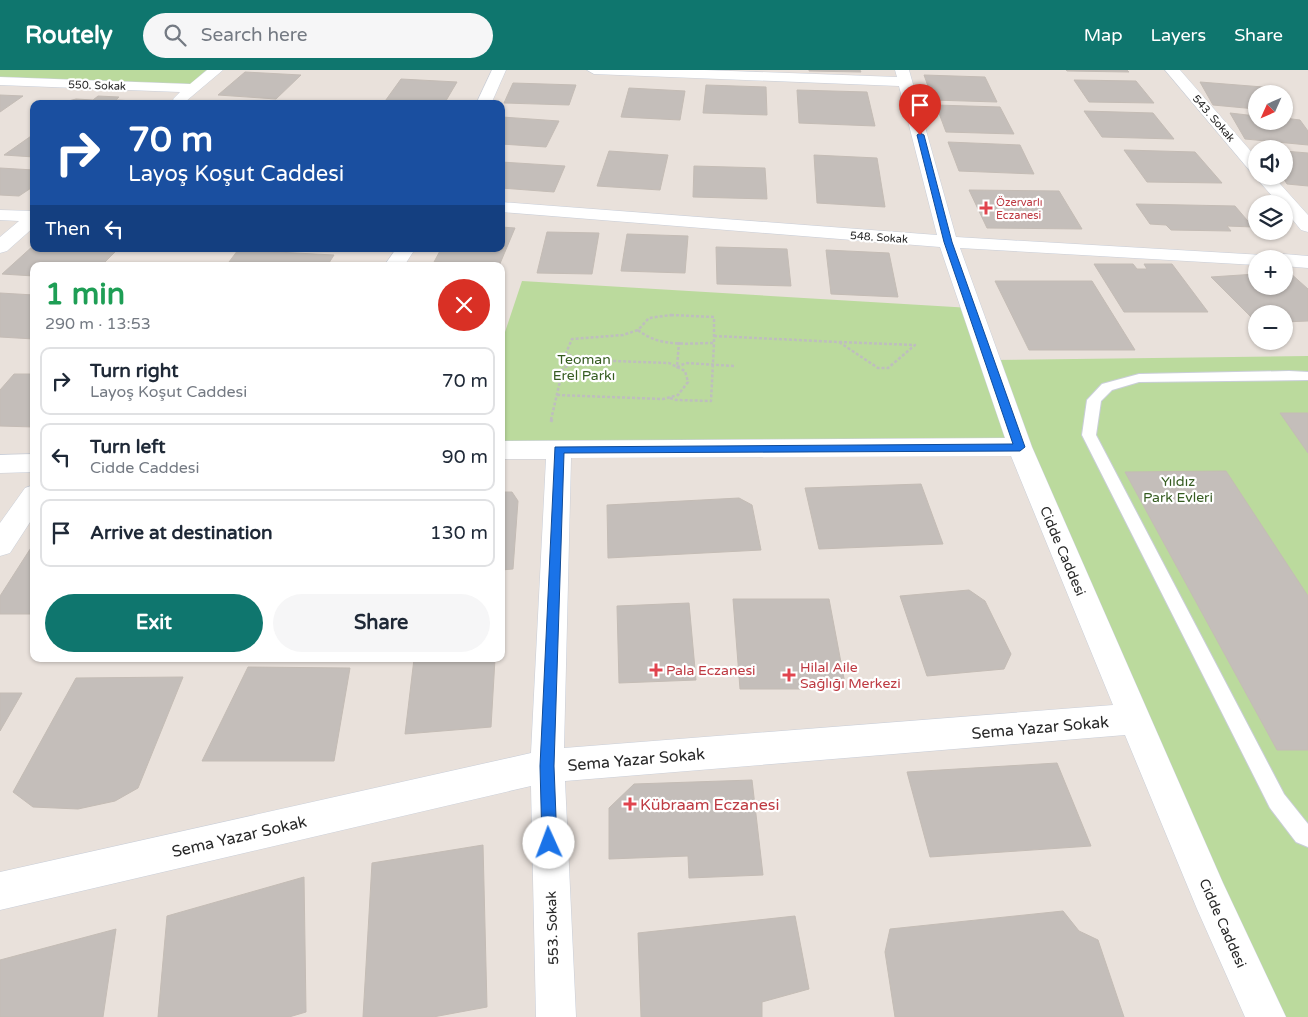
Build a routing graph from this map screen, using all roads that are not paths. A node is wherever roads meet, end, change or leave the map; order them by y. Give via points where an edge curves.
1 (216, 70) edge
2 (499, 70) edge
3 (594, 70) edge
4 (1172, 70) edge
5 (904, 76) edge
6 (0, 82) edge
7 (193, 88) junction
8 (179, 100) edge
9 (485, 100) edge
10 (1248, 158) edge
11 (1272, 185) edge
12 (505, 207) edge
13 (0, 215) edge
14 (30, 216) edge
15 (30, 220) edge
16 (1308, 226) edge
17 (948, 242) junction
18 (0, 247) edge
19 (1248, 259) edge
20 (1293, 261) edge
21 (1308, 262) edge
22 (1308, 376) edge
23 (1020, 447) junction
24 (552, 449) junction
25 (505, 450) edge
26 (30, 463) edge
27 (0, 464) edge
28 (30, 501) edge
29 (0, 545) edge
30 (1134, 719) junction
31 (547, 766) junction
32 (1308, 836) edge
33 (0, 890) edge
34 (556, 1017) edge
35 (1266, 1017) edge

1 - 7 street
2 - 9 street
3 - 5 street
4 - 10 street, 543. Sokak
5 - 17 street, Cidde Caddesi
6 - 7 street, 550. Sokak
7 - 8 street
11 - 16 street
12 - 17 street, 548. Sokak
13 - 14 street
15 - 18 street
17 - 19 street, 548. Sokak
17 - 23 street, Cidde Caddesi
20 - 21 street
22 - 32 lane via 1139,378 1107,386 1094,400 1088,435 1277,801 1303,835
23 - 24 street
23 - 30 street, Cidde Caddesi
24 - 25 street
24 - 31 street, 553. Sokak
26 - 27 street
28 - 29 street
30 - 31 street, Sema Yazar Sokak
30 - 35 street, Cidde Caddesi
31 - 33 street, Sema Yazar Sokak
31 - 34 street, 553. Sokak

